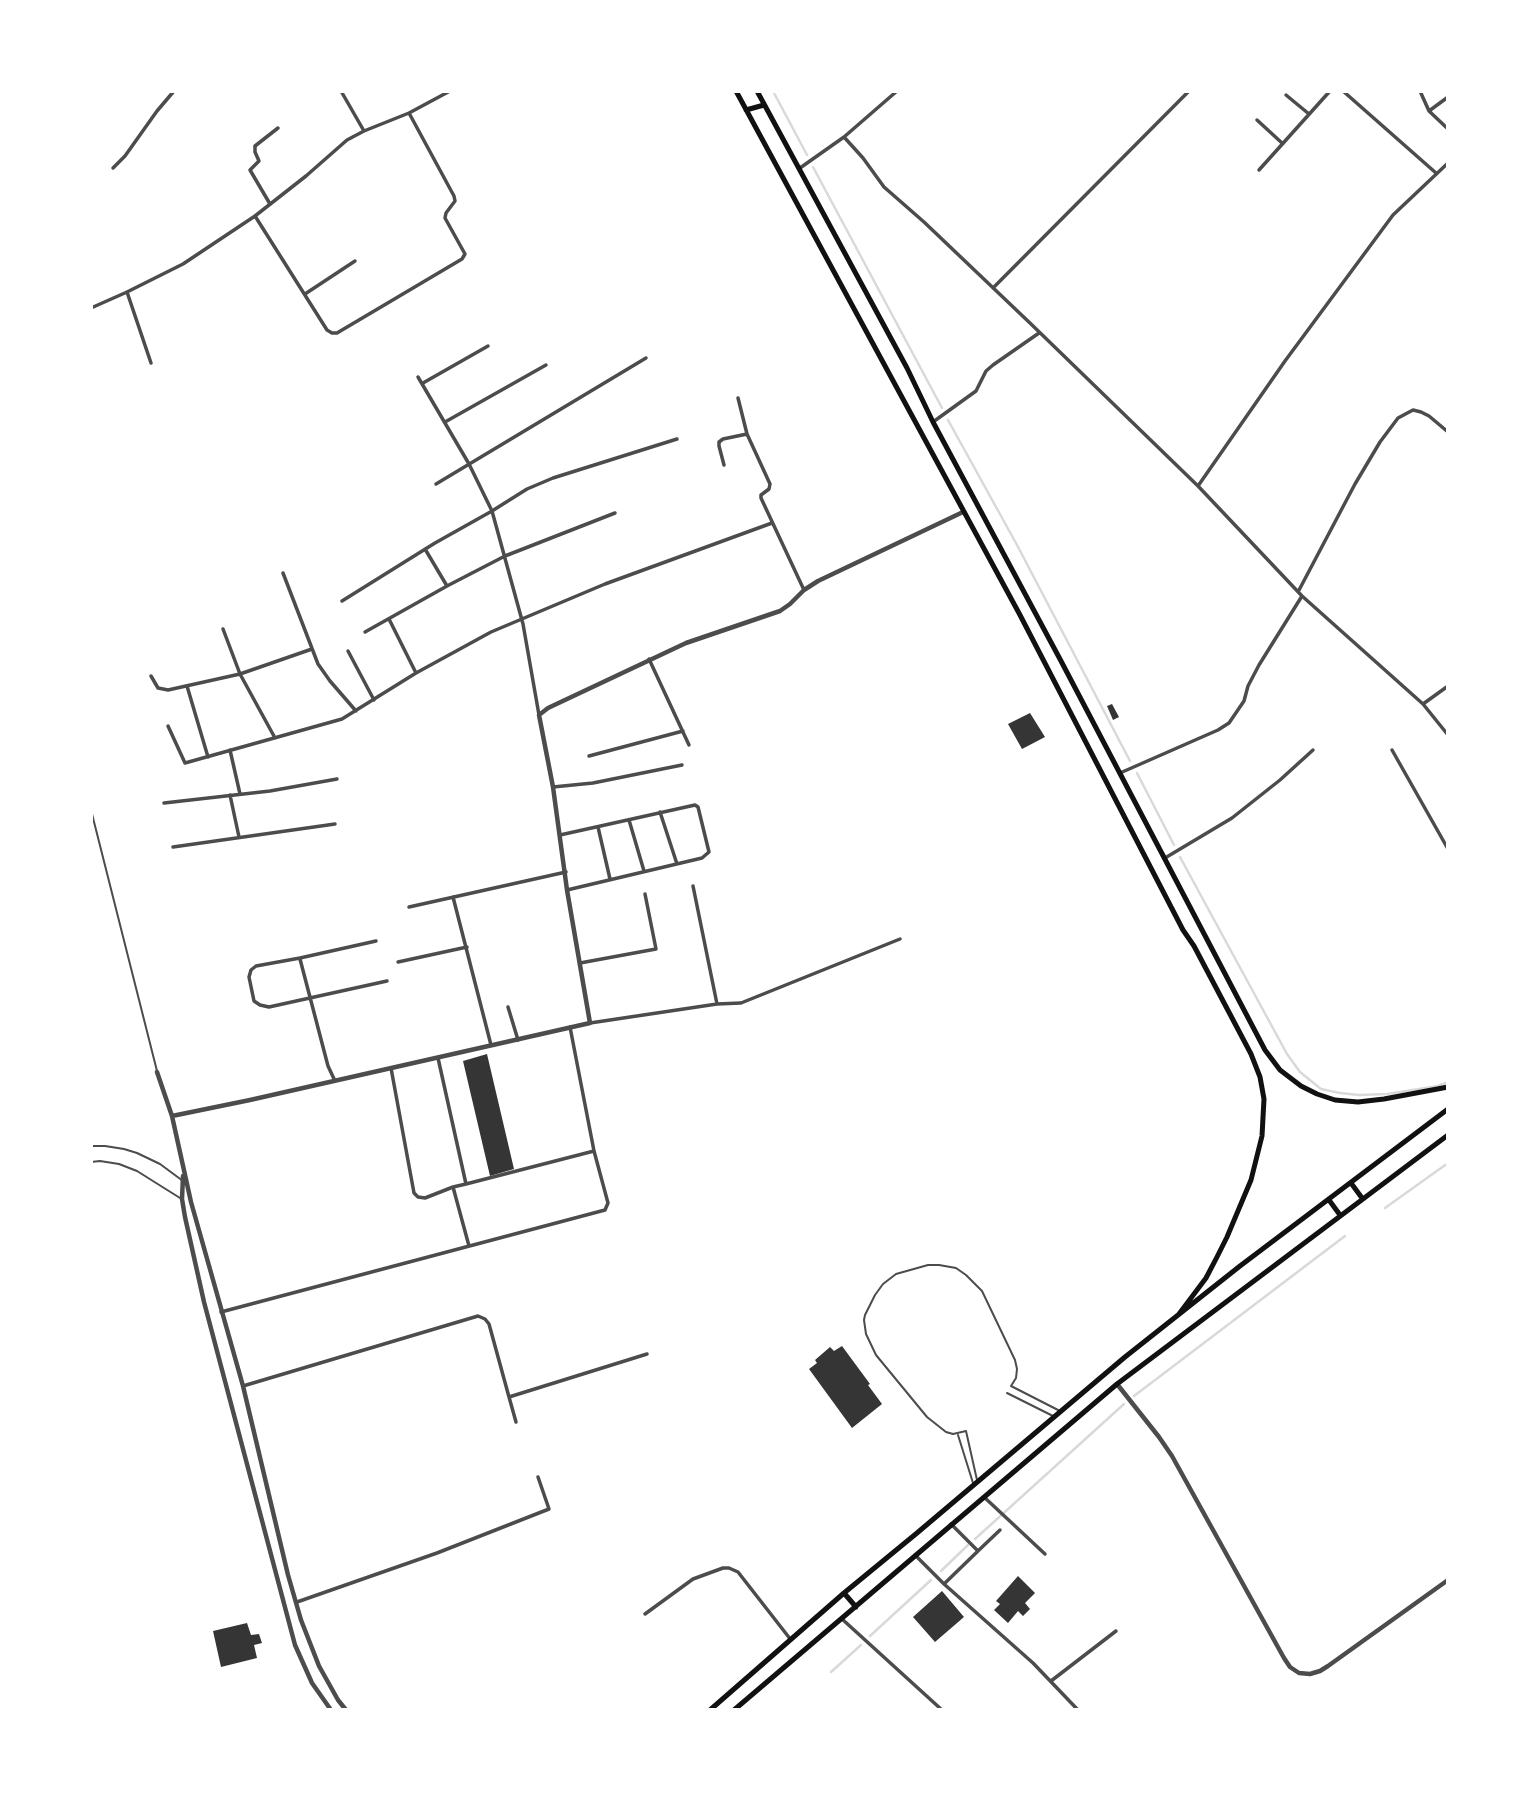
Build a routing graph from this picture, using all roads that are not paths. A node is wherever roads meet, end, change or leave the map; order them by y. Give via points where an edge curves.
1 (174, 91) edge
2 (341, 91) edge
3 (450, 91) edge
4 (736, 91) edge
5 (757, 91) edge
6 (897, 91) edge
7 (1189, 91) edge
8 (1330, 91) edge
9 (1343, 91) edge
10 (1420, 91) edge
11 (1286, 94) dead end
12 (1448, 97) edge
13 (764, 105) junction
14 (746, 110) junction
15 (1429, 111) junction
16 (408, 113) junction
17 (1309, 114) junction
18 (1257, 120) dead end
19 (278, 128) dead end
20 (1448, 129) edge
21 (364, 131) junction
22 (844, 137) junction
23 (1282, 143) junction
24 (1448, 163) edge
25 (113, 168) dead end
26 (799, 169) junction
27 (1259, 170) dead end
28 (1436, 173) junction
29 (270, 204) junction
30 (255, 216) junction
31 (355, 261) dead end
32 (993, 288) junction
33 (127, 292) junction
34 (305, 294) junction
35 (91, 308) edge
36 (1039, 333) junction
37 (488, 346) dead end
38 (646, 358) dead end
39 (151, 363) dead end
40 (546, 365) dead end
41 (418, 377) dead end
42 (423, 383) junction
43 (738, 398) dead end
44 (445, 422) junction
45 (933, 422) junction
46 (1448, 432) edge
47 (747, 434) junction
48 (677, 439) dead end
49 (469, 464) junction
50 (724, 465) dead end
51 (436, 484) dead end
52 (1198, 486) junction
53 (492, 511) junction
54 (963, 512) junction
55 (615, 513) dead end
56 (772, 523) junction
57 (425, 549) junction
58 (505, 556) junction
59 (283, 573) dead end
60 (447, 586) junction
61 (804, 590) junction
62 (1300, 594) junction
63 (342, 601) dead end
64 (389, 618) junction
65 (522, 620) junction
66 (223, 629) dead end
67 (365, 632) dead end
68 (312, 649) junction
69 (348, 651) dead end
70 (649, 659) junction
71 (1061, 661) junction
72 (1047, 668) junction
73 (416, 673) junction
74 (240, 674) junction
75 (151, 676) dead end
76 (187, 686) junction
77 (1448, 686) edge
78 (374, 700) junction
79 (1423, 704) junction
80 (356, 711) junction
81 (539, 715) junction
82 (168, 726) dead end
83 (683, 731) junction
84 (1448, 735) edge
85 (275, 738) junction
86 (689, 745) dead end
87 (230, 750) junction
88 (1314, 750) dead end
89 (1392, 750) dead end
90 (589, 756) dead end
91 (208, 757) junction
92 (682, 765) dead end
93 (1119, 773) junction
94 (337, 779) dead end
95 (552, 787) junction
96 (240, 794) junction
97 (230, 795) junction
98 (164, 803) dead end
99 (91, 810) edge
100 (660, 812) junction
101 (629, 820) junction
102 (335, 824) dead end
103 (598, 827) junction
104 (559, 835) junction
105 (239, 837) junction
106 (173, 847) dead end
107 (1448, 849) edge
108 (1163, 859) junction
109 (677, 864) junction
110 (644, 871) junction
111 (566, 872) junction
112 (610, 880) junction
113 (692, 886) dead end
114 (567, 890) junction
115 (645, 894) dead end
116 (453, 897) junction
117 (409, 907) dead end
118 (900, 939) dead end
119 (376, 941) dead end
120 (467, 947) junction
121 (300, 958) junction
122 (398, 962) dead end
123 (580, 963) junction
124 (387, 981) dead end
125 (312, 999) junction
126 (718, 1004) junction
127 (508, 1007) dead end
128 (590, 1023) junction
129 (570, 1027) junction
130 (518, 1040) junction
131 (491, 1045) junction
132 (438, 1058) junction
133 (391, 1068) junction
134 (158, 1072) joint
135 (335, 1081) junction
136 (1448, 1087) edge
137 (1448, 1108) edge
138 (172, 1116) junction
139 (1448, 1135) edge
140 (91, 1146) edge
141 (594, 1151) junction
142 (91, 1162) edge
143 (185, 1182) junction
144 (1351, 1183) junction
145 (466, 1184) junction
146 (453, 1187) junction
147 (1362, 1198) junction
148 (182, 1199) junction
149 (1329, 1200) junction
150 (191, 1202) junction
151 (1340, 1215) junction
152 (469, 1246) junction
153 (221, 1312) junction
154 (1179, 1314) junction
155 (647, 1354) dead end
156 (1116, 1384) junction
157 (243, 1386) junction
158 (1007, 1393) dead end
159 (509, 1397) junction
160 (1060, 1411) junction
161 (1054, 1416) junction
162 (516, 1422) dead end
163 (957, 1434) junction
164 (538, 1477) dead end
165 (975, 1483) junction
166 (984, 1497) junction
167 (951, 1524) junction
168 (1000, 1530) dead end
169 (278, 1531) junction
170 (266, 1535) junction
171 (978, 1551) junction
172 (1045, 1554) dead end
173 (915, 1555) junction
174 (1448, 1580) edge
175 (944, 1584) junction
176 (844, 1592) junction
177 (297, 1602) junction
178 (856, 1607) junction
179 (645, 1614) dead end
180 (842, 1619) junction
181 (1116, 1631) dead end
182 (791, 1640) junction
183 (1051, 1681) junction
184 (331, 1710) edge
185 (345, 1710) edge
186 (710, 1710) edge
187 (734, 1710) edge
188 (942, 1710) edge
189 (1078, 1710) edge

1 - 25 street
2 - 21 street
3 - 16 street
4 - 14 main road
5 - 13 main road
6 - 22 street
7 - 32 street
8 - 17 street
9 - 28 street
10 - 15 street
11 - 17 street
12 - 15 street
13 - 14 main road
13 - 26 main road
14 - 54 main road
15 - 20 street
16 - 21 street
16 - 34 street via 454,196 445,218 465,254 337,334 327,330
17 - 23 street
18 - 23 street
19 - 29 street via 255,146 259,161 250,170
21 - 29 street
22 - 26 street
22 - 32 street via 884,187
23 - 27 street
24 - 28 street
26 - 45 main road
28 - 52 street via 1393,215
29 - 30 street
30 - 33 street via 183,264
30 - 34 street
31 - 34 street
32 - 36 street
33 - 35 street
33 - 39 street
36 - 45 street via 993,365 976,391
36 - 52 street
37 - 42 street
38 - 49 street
40 - 44 street
41 - 42 street
42 - 44 street
43 - 47 street
44 - 49 street
45 - 71 main road
46 - 62 street via 1413,410 1398,418 1355,484
47 - 50 street via 719,442
47 - 56 street via 770,484 760,497
48 - 53 street via 539,483
49 - 51 street
49 - 53 street
52 - 62 street
53 - 57 street
53 - 58 street
54 - 61 street
54 - 72 main road
55 - 58 street
56 - 61 street
56 - 65 street via 605,584
57 - 60 street
57 - 63 street
58 - 60 street
58 - 65 street
59 - 68 street
60 - 64 street
61 - 70 street via 780,611
62 - 79 street
62 - 93 street via 1229,723
64 - 67 street
64 - 73 street
65 - 73 street
65 - 81 street
66 - 74 street
68 - 74 street
68 - 80 street via 324,673
69 - 78 street
70 - 81 street
70 - 83 street
71 - 72 main road
71 - 93 main road
72 - 154 main road via 1251,1054 1263,1088 1262,1136 1251,1180 1206,1278
73 - 78 street
74 - 76 street
74 - 85 street
75 - 76 street via 161,690
76 - 91 street
77 - 79 street
78 - 80 street
79 - 84 street
80 - 85 street
81 - 95 street
82 - 91 street via 185,764
83 - 86 street
83 - 90 street
85 - 87 street
87 - 91 street
87 - 96 street
88 - 108 street via 1232,818
89 - 107 street
92 - 95 street
93 - 108 main road
94 - 96 street
95 - 104 street
96 - 97 street
97 - 98 street
97 - 105 street
99 - 134 lane
100 - 101 street
100 - 109 street
100 - 109 street via 698,807 709,852
101 - 103 street
101 - 110 street
102 - 105 street
103 - 104 street
103 - 112 street
104 - 111 street
105 - 106 street
108 - 136 main road via 1265,1050 1292,1080 1327,1098 1358,1102
109 - 110 street
110 - 112 street
111 - 114 street
111 - 116 street
112 - 114 street
113 - 126 street
114 - 123 street
115 - 123 street via 656,949
116 - 117 street
116 - 120 street
118 - 126 street via 756,998
119 - 121 street
120 - 122 street
120 - 131 street
121 - 125 street
121 - 125 street via 253,967 254,1001 269,1007
123 - 128 street
124 - 125 street
125 - 135 street
126 - 128 street
127 - 130 street
128 - 129 street
129 - 130 street
129 - 141 street
130 - 131 street
131 - 132 street
132 - 133 street
132 - 145 street
133 - 135 street
133 - 146 street via 414,1193 425,1198
134 - 138 street
135 - 138 street
137 - 144 main road
138 - 143 street
139 - 147 main road
140 - 143 lane via 136,1153
141 - 145 street
141 - 152 street via 606,1210
142 - 148 lane via 137,1171
143 - 148 street
143 - 150 street
144 - 147 main road
144 - 149 main road
145 - 146 street
146 - 152 street
147 - 151 main road
148 - 150 lane
148 - 170 street via 204,1302
149 - 151 main road
149 - 154 main road
150 - 153 street
151 - 156 main road
152 - 153 street
153 - 157 street
154 - 160 main road
155 - 159 street
156 - 166 main road
156 - 174 street via 1171,1456 1284,1658 1300,1673 1328,1666
157 - 159 street via 478,1316 489,1324
157 - 169 street
158 - 161 lane
159 - 162 street
160 - 161 main road
160 - 163 lane via 1011,1386 1016,1378 1015,1360 982,1291 956,1268 928,1265 896,1274 883,1284 867,1311 866,1334 876,1355 927,1417 946,1432
161 - 165 main road
163 - 165 lane
163 - 165 lane via 966,1431
164 - 177 street via 549,1509
165 - 176 main road
166 - 167 main road
166 - 172 street
167 - 171 street
167 - 173 main road
168 - 171 street
169 - 170 street
169 - 177 street
170 - 184 street via 295,1645 312,1683
171 - 175 street
173 - 175 street
173 - 178 main road
175 - 183 street
176 - 178 main road
176 - 182 main road
177 - 185 street via 319,1666
178 - 180 main road
179 - 182 street via 693,1579 729,1568 738,1572
180 - 187 main road
180 - 188 street
181 - 183 street
182 - 186 main road
183 - 189 street

